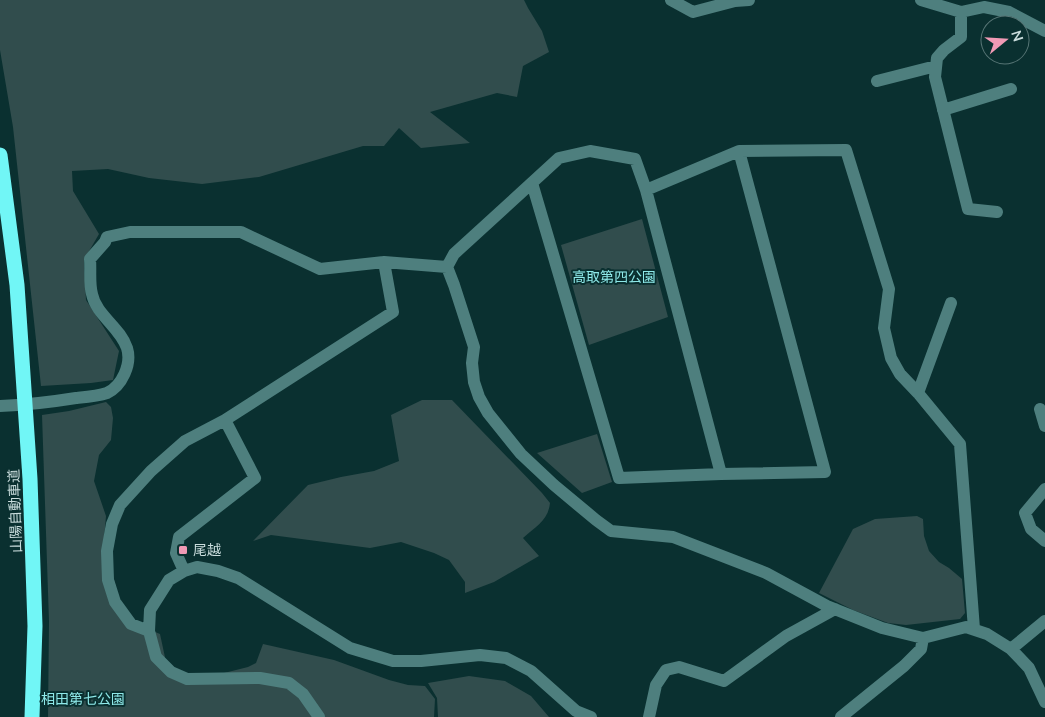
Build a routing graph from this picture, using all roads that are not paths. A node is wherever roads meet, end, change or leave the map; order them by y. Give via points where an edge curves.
1 (671, 0) edge
2 (749, 0) edge
3 (921, 0) edge
4 (961, 12) junction
5 (1045, 31) edge
6 (936, 66) junction
7 (877, 81) dead end
8 (1011, 89) dead end
9 (943, 110) junction
10 (739, 152) junction
11 (0, 155) edge
12 (532, 183) junction
13 (646, 190) junction
14 (997, 212) dead end
15 (384, 262) junction
16 (447, 267) junction
17 (951, 303) dead end
18 (918, 393) junction
19 (0, 406) edge
20 (1040, 409) dead end
21 (225, 420) junction
22 (1045, 426) edge
23 (721, 474) junction
24 (1045, 488) edge
25 (1045, 541) edge
26 (184, 571) junction
27 (836, 609) junction
28 (1045, 621) edge
29 (974, 629) junction
30 (149, 631) junction
31 (923, 638) junction
32 (1010, 649) junction
33 (1045, 702) edge
34 (32, 717) edge
35 (319, 717) edge
36 (592, 717) edge
37 (649, 717) edge
38 (841, 717) edge

1 - 2 street via 693,12
3 - 4 street
4 - 5 street via 984,7 1009,12
4 - 6 street via 961,38 944,50 937,58
6 - 7 street
6 - 9 street via 935,77
8 - 9 street
9 - 14 street via 968,209
10 - 13 street
10 - 18 street via 846,150 889,289 884,328 891,358 900,374
10 - 23 street via 825,472
11 - 34 highway, 山陽自動車道 via 17,286 30,479 35,626
12 - 13 street via 559,158 590,151 635,159
12 - 16 street via 454,254
12 - 23 street via 619,478
13 - 23 street
15 - 16 street
15 - 19 street via 320,269 241,232 130,232 107,237 90,259 92,294 100,312 120,333 127,349 129,364 118,385 107,393
15 - 21 street via 393,312
16 - 27 street via 474,347 472,363 479,397 521,454 554,484 611,531 673,537 766,573
17 - 18 street
18 - 29 street via 960,444
20 - 22 street
21 - 26 street via 255,478 179,537 176,553
21 - 30 street via 185,441 151,471 120,505 112,524 107,551 108,580 115,602 130,624
24 - 25 street via 1026,512 1031,529
26 - 30 street via 170,580 150,610
26 - 36 street via 197,567 238,578 350,648 393,661 480,655 506,658 531,671 576,711
27 - 31 street via 882,628
27 - 37 street via 786,636 724,681 679,667 666,670 656,685
28 - 32 street
29 - 31 street via 966,626
29 - 32 street
30 - 35 street via 156,657 171,672 187,679 260,678 289,684 303,694
31 - 38 street via 921,649 904,666
32 - 33 street via 1029,668

